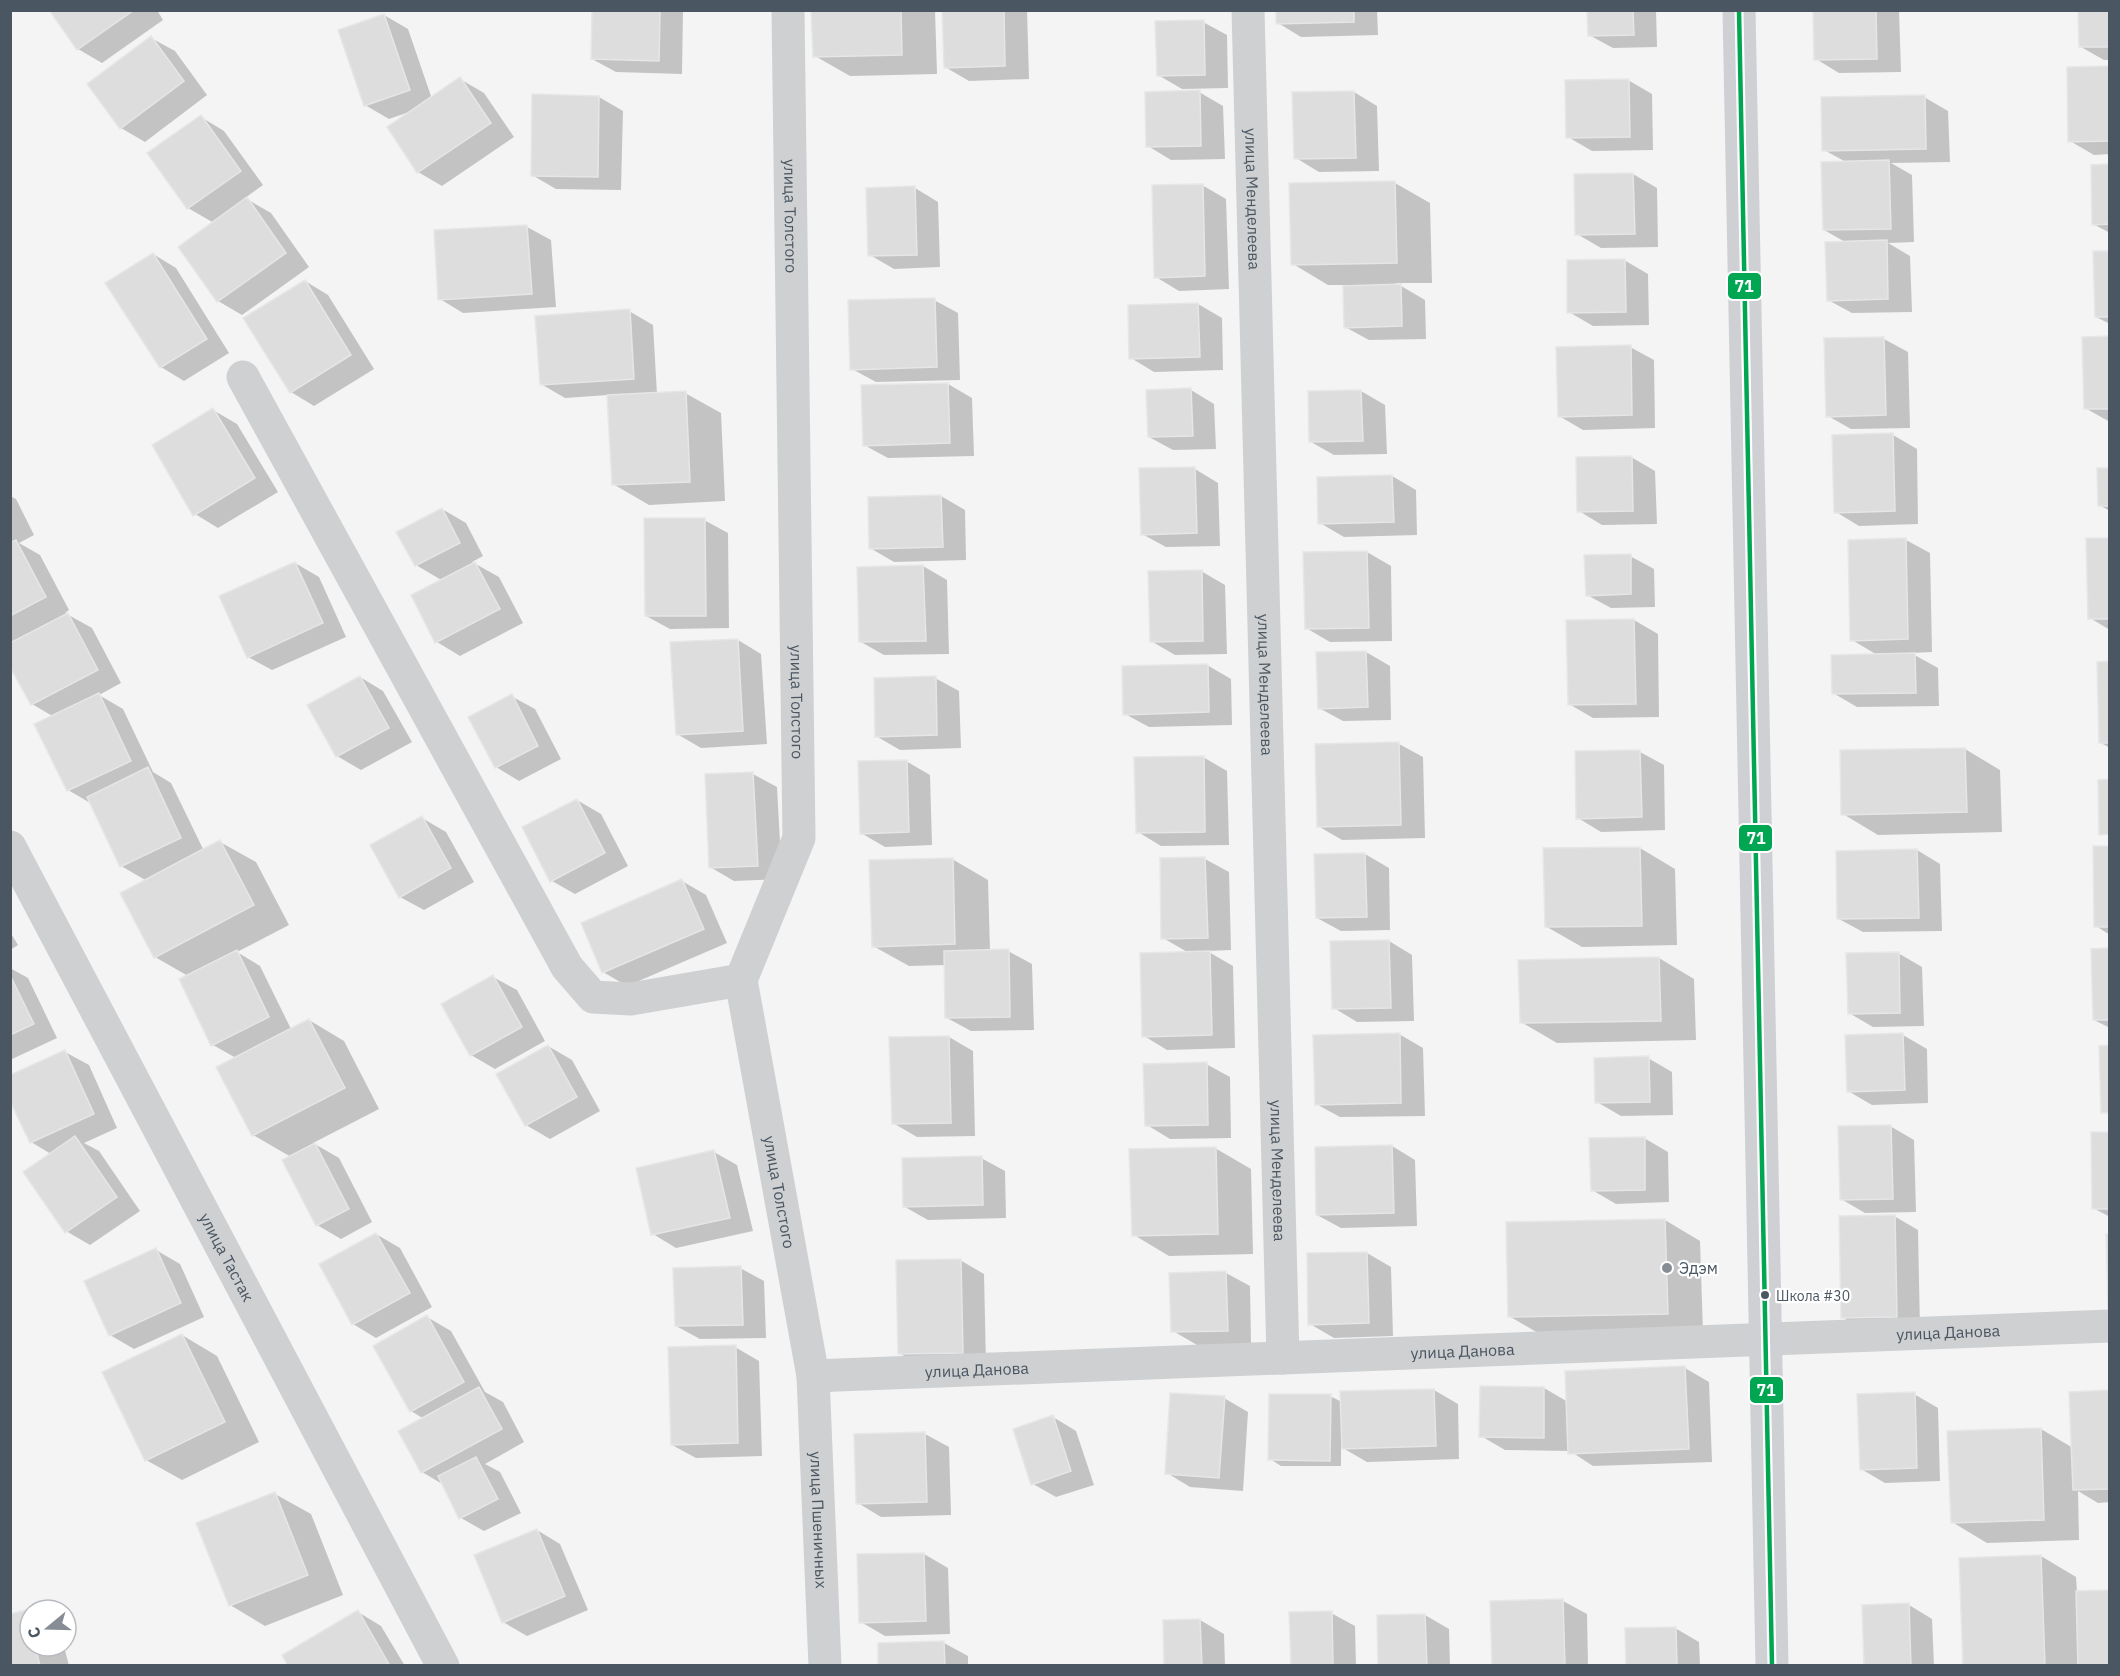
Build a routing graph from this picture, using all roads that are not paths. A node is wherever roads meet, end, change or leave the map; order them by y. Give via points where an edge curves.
1 (788, 10) edge
2 (1248, 10) edge
3 (1739, 10) edge
4 (243, 377) dead end
5 (10, 847) edge
6 (741, 980) junction
7 (2109, 1326) edge
8 (1766, 1339) junction
9 (1283, 1358) junction
10 (813, 1376) junction
11 (443, 1665) edge
12 (825, 1665) edge
13 (1772, 1665) edge

1 - 6 street, улица Толстого via 799,838
2 - 9 street, улица Менделеева
3 - 8 main road
4 - 6 street via 567,967 593,997 631,999
5 - 11 street, улица Тастак
6 - 10 street, улица Толстого
7 - 8 street, улица Данова
8 - 9 street, улица Данова
8 - 13 main road
9 - 10 street, улица Данова
10 - 12 street, улица Пшеничных

